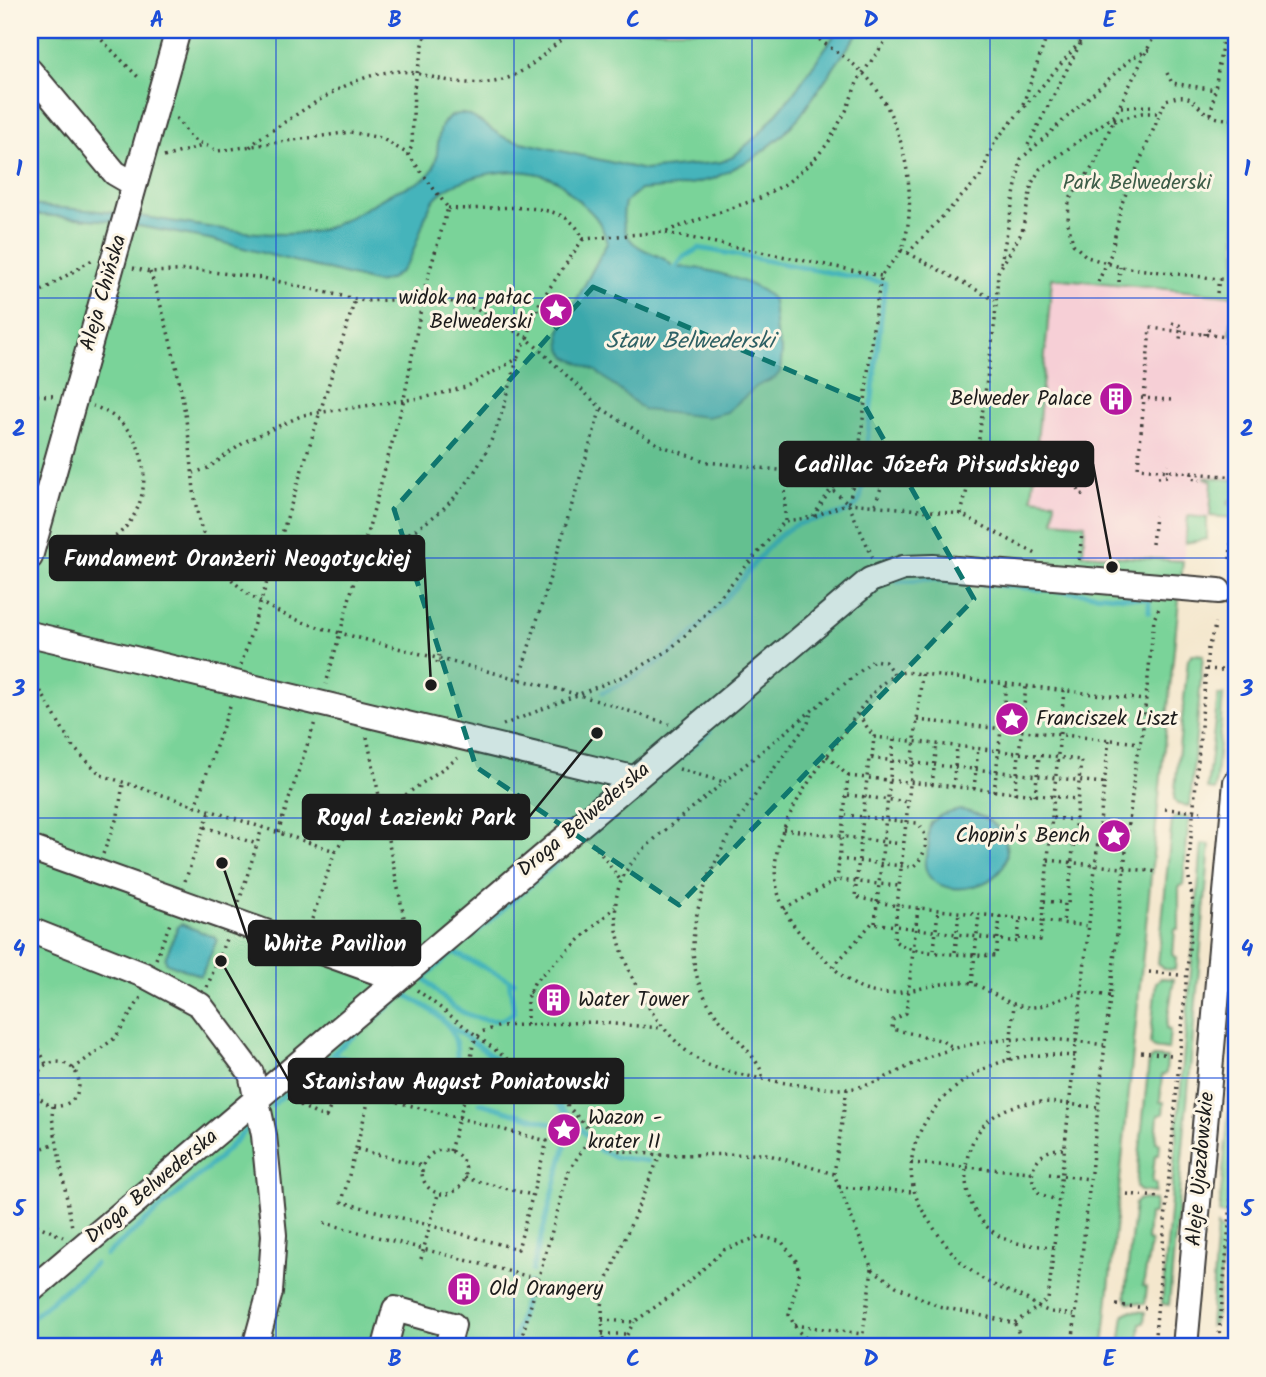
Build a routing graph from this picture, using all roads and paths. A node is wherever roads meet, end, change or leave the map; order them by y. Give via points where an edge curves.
1 (92, 30) edge
2 (178, 30) edge
3 (426, 30) edge
4 (572, 30) edge
5 (809, 30) edge
6 (893, 30) edge
7 (1049, 30) edge
8 (1090, 30) edge
9 (1157, 30) edge
10 (1214, 30) edge
11 (1082, 39) junction
12 (1150, 50) junction
13 (30, 71) edge
14 (863, 73) junction
15 (1167, 73) dead end
16 (416, 74) junction
17 (1216, 90) junction
18 (158, 101) junction
19 (1153, 106) dead end
20 (1121, 107) junction
21 (1022, 108) junction
22 (1158, 113) junction
23 (1210, 114) junction
24 (1115, 116) junction
25 (1236, 120) edge
26 (1114, 121) junction
27 (1028, 145) dead end
28 (202, 146) junction
29 (250, 147) junction
30 (408, 154) junction
31 (135, 182) junction
32 (448, 208) junction
33 (664, 232) junction
34 (583, 239) junction
35 (901, 250) junction
36 (116, 251) junction
37 (908, 253) junction
38 (1108, 264) junction
39 (1001, 265) junction
40 (1120, 267) junction
41 (150, 272) junction
42 (881, 276) junction
43 (1219, 279) junction
44 (1235, 281) edge
45 (1098, 282) dead end
46 (1119, 282) dead end
47 (1217, 293) dead end
48 (30, 298) edge
49 (355, 300) junction
50 (423, 300) junction
51 (995, 300) junction
52 (1172, 323) dead end
53 (1214, 329) dead end
54 (1181, 332) junction
55 (1205, 335) junction
56 (1226, 337) junction
57 (527, 338) junction
58 (1236, 338) edge
59 (1180, 339) dead end
60 (1226, 344) dead end
61 (1148, 346) junction
62 (1156, 346) dead end
63 (517, 359) junction
64 (1078, 392) dead end
65 (1093, 393) dead end
66 (1143, 398) junction
67 (404, 399) junction
68 (1171, 400) dead end
69 (74, 401) junction
70 (601, 408) junction
71 (320, 411) junction
72 (1168, 464) dead end
73 (857, 470) junction
74 (1168, 471) junction
75 (194, 473) junction
76 (785, 473) junction
77 (800, 473) junction
78 (1192, 473) junction
79 (813, 474) junction
80 (384, 476) junction
81 (888, 477) dead end
82 (1158, 477) dead end
83 (1236, 477) edge
84 (390, 478) dead end
85 (1200, 480) dead end
86 (800, 484) dead end
87 (831, 489) junction
88 (1078, 489) dead end
89 (1087, 495) dead end
90 (848, 503) junction
91 (875, 504) junction
92 (961, 514) junction
93 (1155, 516) dead end
94 (813, 517) junction
95 (785, 522) junction
96 (1236, 522) edge
97 (1152, 544) dead end
98 (32, 549) edge
99 (364, 552) junction
100 (870, 554) dead end
101 (1230, 559) dead end
102 (1043, 576) junction
103 (1219, 592) dead end
104 (259, 604) junction
105 (1156, 615) dead end
106 (1216, 623) dead end
107 (340, 633) junction
108 (30, 634) edge
109 (1206, 669) junction
110 (1236, 671) edge
111 (239, 672) dead end
112 (30, 673) edge
113 (894, 674) junction
114 (922, 674) junction
115 (519, 680) junction
116 (1006, 684) junction
117 (1026, 686) junction
118 (1065, 690) junction
119 (324, 692) dead end
120 (576, 694) junction
121 (1146, 700) junction
122 (231, 702) dead end
123 (319, 709) dead end
124 (812, 711) junction
125 (358, 712) junction
126 (858, 715) junction
127 (917, 720) junction
128 (500, 726) dead end
129 (1001, 729) junction
130 (1021, 731) junction
131 (686, 733) junction
132 (1060, 735) junction
133 (874, 737) junction
134 (894, 739) junction
135 (1108, 740) junction
136 (915, 741) junction
137 (1140, 743) junction
138 (937, 744) junction
139 (957, 746) junction
140 (978, 748) junction
141 (999, 750) junction
142 (466, 751) dead end
143 (1019, 752) junction
144 (1039, 755) junction
145 (827, 756) junction
146 (872, 758) junction
147 (1058, 758) junction
148 (891, 760) junction
149 (913, 762) junction
150 (935, 765) junction
151 (955, 767) junction
152 (976, 769) junction
153 (996, 771) junction
154 (1017, 774) junction
155 (695, 775) dead end
156 (848, 776) junction
157 (1037, 776) junction
158 (633, 778) junction
159 (866, 778) junction
160 (1056, 778) junction
161 (889, 780) junction
162 (1078, 780) junction
163 (724, 782) junction
164 (1236, 782) edge
165 (911, 783) junction
166 (1104, 783) junction
167 (123, 784) junction
168 (932, 785) junction
169 (953, 788) junction
170 (974, 789) junction
171 (994, 792) junction
172 (848, 794) junction
173 (1015, 794) junction
174 (1035, 796) junction
175 (866, 797) junction
176 (1054, 798) junction
177 (887, 799) junction
178 (1076, 799) junction
179 (909, 802) junction
180 (195, 807) junction
181 (1165, 809) dead end
182 (210, 811) junction
183 (383, 811) junction
184 (1193, 811) junction
185 (1201, 812) dead end
186 (846, 815) junction
187 (864, 817) junction
188 (1053, 818) junction
189 (885, 820) junction
190 (1074, 820) junction
191 (906, 822) junction
192 (580, 824) junction
193 (205, 827) junction
194 (262, 828) junction
195 (783, 830) junction
196 (278, 832) junction
197 (840, 837) junction
198 (861, 839) junction
199 (883, 842) junction
200 (257, 844) junction
201 (902, 844) junction
202 (30, 848) edge
203 (335, 851) junction
204 (838, 859) junction
205 (1048, 860) junction
206 (859, 861) junction
207 (1072, 862) junction
208 (881, 864) junction
209 (1095, 865) junction
210 (902, 866) junction
211 (1124, 868) junction
212 (96, 872) junction
213 (1159, 872) dead end
214 (837, 880) junction
215 (621, 881) junction
216 (857, 881) junction
217 (879, 884) junction
218 (900, 886) junction
219 (178, 901) junction
220 (1044, 901) junction
221 (877, 903) junction
222 (1065, 903) junction
223 (898, 906) junction
224 (615, 907) junction
225 (918, 908) junction
226 (783, 910) junction
227 (938, 910) junction
228 (959, 912) junction
229 (979, 915) junction
230 (1000, 916) junction
231 (233, 919) junction
232 (1020, 919) junction
233 (1042, 921) junction
234 (875, 923) junction
235 (1063, 923) junction
236 (1089, 926) junction
237 (895, 928) junction
238 (30, 930) edge
239 (916, 930) junction
240 (936, 932) junction
241 (957, 934) junction
242 (977, 936) junction
243 (998, 938) junction
244 (1018, 938) junction
245 (304, 944) junction
246 (914, 949) junction
247 (934, 950) junction
248 (955, 952) junction
249 (975, 956) junction
250 (833, 967) junction
251 (406, 971) junction
252 (1149, 972) dead end
253 (1179, 975) dead end
254 (149, 978) junction
255 (972, 983) junction
256 (910, 989) junction
257 (528, 992) junction
258 (1082, 993) junction
259 (538, 995) dead end
260 (1110, 996) junction
261 (1014, 1004) junction
262 (200, 1006) junction
263 (527, 1026) junction
264 (662, 1028) junction
265 (30, 1030) edge
266 (477, 1038) junction
267 (1010, 1039) junction
268 (1076, 1042) junction
269 (320, 1043) junction
270 (1104, 1045) junction
271 (956, 1048) junction
272 (1141, 1052) dead end
273 (1172, 1055) dead end
274 (1075, 1056) junction
275 (1009, 1060) junction
276 (46, 1064) junction
277 (73, 1069) junction
278 (762, 1076) junction
279 (32, 1088) edge
280 (847, 1089) junction
281 (266, 1091) junction
282 (1070, 1103) junction
283 (53, 1106) junction
284 (1097, 1107) junction
285 (326, 1117) junction
286 (459, 1118) junction
287 (332, 1119) dead end
288 (592, 1134) junction
289 (56, 1143) junction
290 (1236, 1147) edge
291 (356, 1148) junction
292 (1064, 1150) junction
293 (450, 1151) junction
294 (30, 1153) edge
295 (660, 1155) junction
296 (911, 1163) junction
297 (423, 1166) junction
298 (966, 1167) junction
299 (1032, 1172) junction
300 (834, 1174) junction
301 (1049, 1174) dead end
302 (1061, 1175) junction
303 (466, 1178) junction
304 (1089, 1179) junction
305 (839, 1187) junction
306 (914, 1192) junction
307 (438, 1194) junction
308 (1127, 1194) dead end
309 (532, 1195) junction
310 (1159, 1197) dead end
311 (1059, 1201) junction
312 (30, 1222) edge
313 (324, 1223) dead end
314 (429, 1226) junction
315 (78, 1245) junction
316 (1054, 1247) junction
317 (423, 1249) junction
318 (421, 1259) dead end
319 (872, 1269) junction
320 (538, 1279) junction
321 (30, 1291) edge
322 (1116, 1305) dead end
323 (1038, 1307) junction
324 (1149, 1308) dead end
325 (1075, 1315) junction
326 (602, 1320) junction
327 (634, 1322) junction
328 (1014, 1323) junction
329 (794, 1325) junction
330 (602, 1334) junction
331 (628, 1334) junction
332 (863, 1334) junction
333 (261, 1346) edge
334 (384, 1347) edge
335 (447, 1347) edge
336 (519, 1347) edge
337 (603, 1347) edge
338 (621, 1347) edge
339 (815, 1347) edge
340 (861, 1347) edge
341 (1024, 1347) edge
342 (1072, 1347) edge
343 (1154, 1347) edge
344 (1185, 1347) edge
345 (1218, 1347) edge

1 - 18 path
2 - 18 street, Aleja Chińska
3 - 16 path
4 - 16 path via 528,66 498,83 478,85
5 - 14 path
6 - 14 path
7 - 21 path
8 - 11 path
9 - 12 path
10 - 17 path via 1223,38
11 - 21 path
11 - 27 path
12 - 20 path
12 - 39 path via 1133,57 1021,159
13 - 31 street via 115,173
14 - 33 path via 832,137 797,176 760,198
14 - 35 path via 888,109 904,155 908,202
15 - 17 path via 1172,83
16 - 29 path via 393,71 360,80
16 - 30 path
17 - 23 path
18 - 28 path
18 - 31 street, Aleja Chińska
19 - 20 path
20 - 24 path
21 - 37 path via 995,141 980,177
22 - 23 path via 1166,100 1177,96 1192,98
22 - 26 path
22 - 38 path via 1117,217
23 - 25 path
24 - 26 path
24 - 39 path via 1040,169 1030,190 1023,229
26 - 38 path via 1068,209 1073,244 1087,257
28 - 29 path via 225,152
28 - 31 path
29 - 30 path via 356,132 381,138
30 - 32 path
31 - 36 street, Aleja Chińska
32 - 34 path via 545,209 576,228
32 - 50 path
33 - 34 path
33 - 42 path
34 - 57 path via 540,302
35 - 37 path
35 - 42 path
36 - 41 path
36 - 48 path via 90,261
36 - 69 street, Aleja Chińska
37 - 51 path
38 - 40 path
38 - 45 path
39 - 51 path
40 - 43 path
40 - 46 path
41 - 49 path via 241,275
41 - 75 path via 179,380
42 - 73 path
43 - 44 path
43 - 47 path
44 - 56 path
49 - 50 path
49 - 71 path
50 - 57 path via 438,298 474,308
50 - 67 path
51 - 92 path via 978,445
52 - 54 path via 1182,326
53 - 55 path via 1206,330
54 - 55 path
54 - 59 path
54 - 61 path via 1150,328
55 - 56 path
56 - 58 path
56 - 60 path
57 - 63 path
57 - 70 path
61 - 62 path
61 - 66 path
63 - 67 path via 466,387
63 - 99 path via 501,419 466,486 428,522
64 - 65 path
66 - 68 path
66 - 74 path via 1138,468
67 - 71 path
67 - 80 path
69 - 98 street, Aleja Chińska
69 - 98 path via 110,414 134,437 142,461 141,499 123,530 103,545
70 - 76 path via 676,453
70 - 115 path
71 - 75 path via 275,426
71 - 104 path
72 - 74 path
73 - 79 path
73 - 87 path
73 - 90 path
74 - 78 path
74 - 82 path via 1167,476
75 - 104 path via 200,523 211,552
76 - 77 path
76 - 95 path
77 - 79 path
77 - 86 path
78 - 83 path
78 - 85 path via 1191,478
79 - 87 path
80 - 84 path
80 - 99 path
81 - 91 path
87 - 90 path
87 - 94 path
88 - 89 path
90 - 91 path
90 - 94 path
90 - 100 path
91 - 92 path
92 - 102 path via 1043,558
93 - 97 path
94 - 95 path
95 - 120 path via 680,641 641,667
96 - 101 path
99 - 107 path
102 - 103 street, Droga Belwederska
102 - 131 street, Droga Belwederska via 913,566 880,574
104 - 107 path via 282,616
104 - 111 path
105 - 121 path
106 - 109 path via 1209,638
107 - 115 path
107 - 119 path
108 - 125 street
109 - 110 path
109 - 184 path
112 - 167 path via 73,747 93,769
113 - 114 path
113 - 124 path via 885,662 874,660
113 - 126 path
114 - 116 path
114 - 127 path
115 - 120 path
116 - 117 path
116 - 129 path
117 - 118 path
117 - 130 path
118 - 121 path
118 - 132 path
120 - 128 path
120 - 131 path
121 - 137 path
122 - 180 path
123 - 196 path
124 - 163 path
124 - 278 path via 722,847 696,914 695,951 702,992 721,1022 760,1065
125 - 158 street
125 - 183 path
126 - 133 path
126 - 145 path
127 - 129 path
127 - 136 path
129 - 130 path
129 - 141 path
130 - 132 path
130 - 143 path
131 - 158 street, Droga Belwederska
132 - 135 path
132 - 147 path
133 - 134 path
133 - 146 path
134 - 136 path
134 - 148 path
135 - 137 path
135 - 166 path
136 - 138 path
136 - 149 path
137 - 211 path
138 - 139 path
138 - 150 path
139 - 140 path
139 - 151 path
140 - 141 path
140 - 152 path
141 - 143 path
141 - 153 path
142 - 183 path
143 - 144 path
143 - 154 path
144 - 147 path
144 - 157 path
145 - 156 path
145 - 195 path
146 - 148 path
146 - 159 path
147 - 160 path
147 - 162 path via 1081,760
148 - 149 path
148 - 161 path
149 - 150 path
149 - 165 path
150 - 151 path
150 - 168 path
151 - 152 path
151 - 169 path
152 - 153 path
152 - 170 path
153 - 154 path
153 - 171 path
154 - 157 path
154 - 173 path
155 - 163 path
156 - 159 path
156 - 172 path
157 - 160 path
157 - 174 path
158 - 192 street, Droga Belwederska
159 - 161 path
159 - 175 path
160 - 162 path
160 - 176 path
161 - 165 path
161 - 177 path
162 - 166 path
162 - 178 path
163 - 215 path via 637,856
164 - 344 street, Aleje Ujazdowskie
165 - 168 path
165 - 179 path
166 - 209 path
167 - 180 path
167 - 212 path
168 - 169 path
169 - 170 path
170 - 171 path
171 - 173 path
172 - 175 path
172 - 186 path
173 - 174 path
174 - 176 path
175 - 177 path
175 - 187 path
176 - 178 path
176 - 188 path
177 - 179 path
177 - 189 path
178 - 190 path
179 - 191 path
180 - 182 path
181 - 184 path
182 - 193 path
182 - 194 path
183 - 203 path via 344,838
183 - 251 path
184 - 185 path
184 - 343 path via 1188,872 1193,903
186 - 187 path
186 - 197 path
187 - 189 path
187 - 198 path
188 - 190 path
188 - 205 path
189 - 191 path
189 - 199 path
190 - 207 path
191 - 201 path
191 - 210 path via 920,825 925,845 916,864
192 - 215 path
192 - 251 street, Droga Belwederska
193 - 200 path
193 - 219 path
194 - 196 path
194 - 200 path
195 - 197 path
195 - 226 path via 774,865
196 - 203 path
197 - 198 path
197 - 204 path
198 - 199 path
198 - 206 path
199 - 201 path
199 - 208 path
200 - 231 path
201 - 210 path
202 - 212 street
203 - 245 path
204 - 206 path
204 - 214 path
205 - 207 path
205 - 220 path
206 - 208 path
206 - 216 path
207 - 209 path
207 - 222 path
208 - 210 path
208 - 217 path
209 - 211 path
209 - 236 path
210 - 218 path
211 - 213 path
211 - 260 path
212 - 219 street
214 - 216 path
214 - 226 path
215 - 224 path
216 - 217 path
216 - 221 path via 855,897
217 - 218 path
217 - 221 path
218 - 223 path
219 - 231 street
219 - 254 path
220 - 222 path
220 - 233 path
221 - 223 path
221 - 234 path
222 - 235 path
223 - 225 path
223 - 237 path
224 - 257 path via 538,977
224 - 264 path via 626,964
225 - 227 path
225 - 239 path
226 - 250 path
227 - 228 path
227 - 240 path
228 - 229 path
228 - 241 path
229 - 230 path
229 - 242 path
230 - 232 path
230 - 243 path
231 - 245 street
231 - 262 path
232 - 233 path
232 - 244 path
233 - 235 path
233 - 244 path via 1040,940
234 - 237 path
234 - 250 path
235 - 236 path
236 - 258 path
237 - 239 path
237 - 246 path via 894,940
238 - 254 street
239 - 240 path
239 - 246 path
240 - 241 path
240 - 247 path
241 - 242 path
241 - 248 path
242 - 243 path
242 - 249 path
243 - 244 path via 1018,942
243 - 249 path via 996,956
245 - 251 street
246 - 247 path
246 - 256 path
247 - 248 path
248 - 249 path
249 - 255 path
250 - 256 path via 872,992
251 - 266 path
251 - 269 street, Droga Belwederska
252 - 253 path
254 - 262 street
254 - 277 path via 120,1033
255 - 256 path
255 - 261 path
256 - 271 path via 906,1013 893,1020 891,1029
257 - 259 path
257 - 263 path
258 - 260 path
258 - 261 path via 1041,1006
258 - 268 path
260 - 270 path
261 - 267 path
262 - 281 street
263 - 264 path via 606,1022
263 - 266 path via 501,1026 481,1032
264 - 278 path via 702,1063
265 - 276 path
266 - 286 path
266 - 288 path via 566,1104
267 - 268 path
267 - 271 path
267 - 275 path
268 - 270 path
268 - 274 path
269 - 281 street, Droga Belwederska
269 - 285 path via 341,1071 342,1098 333,1101
270 - 284 path
271 - 280 path via 871,1084
272 - 273 path
274 - 275 path
274 - 282 path
275 - 296 path via 976,1072 948,1095 923,1127
276 - 277 path via 60,1062
276 - 279 path
277 - 283 path via 79,1082 76,1095 66,1104
278 - 280 path
279 - 283 path
280 - 300 path
281 - 285 path
281 - 315 street, Droga Belwederska
281 - 333 street via 274,1235
282 - 284 path
282 - 292 path
282 - 298 path via 1025,1103 995,1115 975,1138
283 - 289 path
284 - 304 path
285 - 287 path
286 - 291 path via 370,1095
286 - 293 path
286 - 309 path via 547,1142
288 - 295 path via 615,1150
288 - 320 path via 569,1171
289 - 294 path
289 - 315 path
290 - 345 path
291 - 297 path
291 - 314 path via 342,1202
292 - 299 path via 1042,1154
292 - 302 path
293 - 297 path via 436,1151
293 - 303 path via 461,1158
295 - 300 path via 752,1152
295 - 326 path via 608,1274
296 - 298 path
296 - 306 path
297 - 307 path via 423,1180
298 - 299 path
298 - 316 path via 971,1202 989,1227 1015,1242
299 - 311 path via 1038,1193
300 - 305 path
301 - 302 path
302 - 304 path
302 - 311 path
303 - 307 path via 452,1193
303 - 309 path
304 - 325 path
305 - 306 path
305 - 319 path
306 - 323 path via 938,1234 964,1266 996,1286 1023,1294
307 - 314 path
308 - 310 path
309 - 314 path via 518,1249
311 - 316 path
312 - 315 path
313 - 317 path
314 - 317 path
315 - 321 street, Droga Belwederska
316 - 323 path via 1048,1300
317 - 318 path
317 - 320 path
319 - 328 path via 938,1306
319 - 332 path
320 - 336 path
322 - 324 path
323 - 325 path
323 - 328 path
325 - 342 path
326 - 327 path
326 - 330 path
327 - 329 path via 727,1248 766,1236 782,1242 797,1262 789,1309
327 - 331 path
328 - 341 path
329 - 332 path
329 - 339 path
330 - 331 path
330 - 337 path
331 - 338 path
332 - 340 path
334 - 335 street via 395,1309 453,1325

